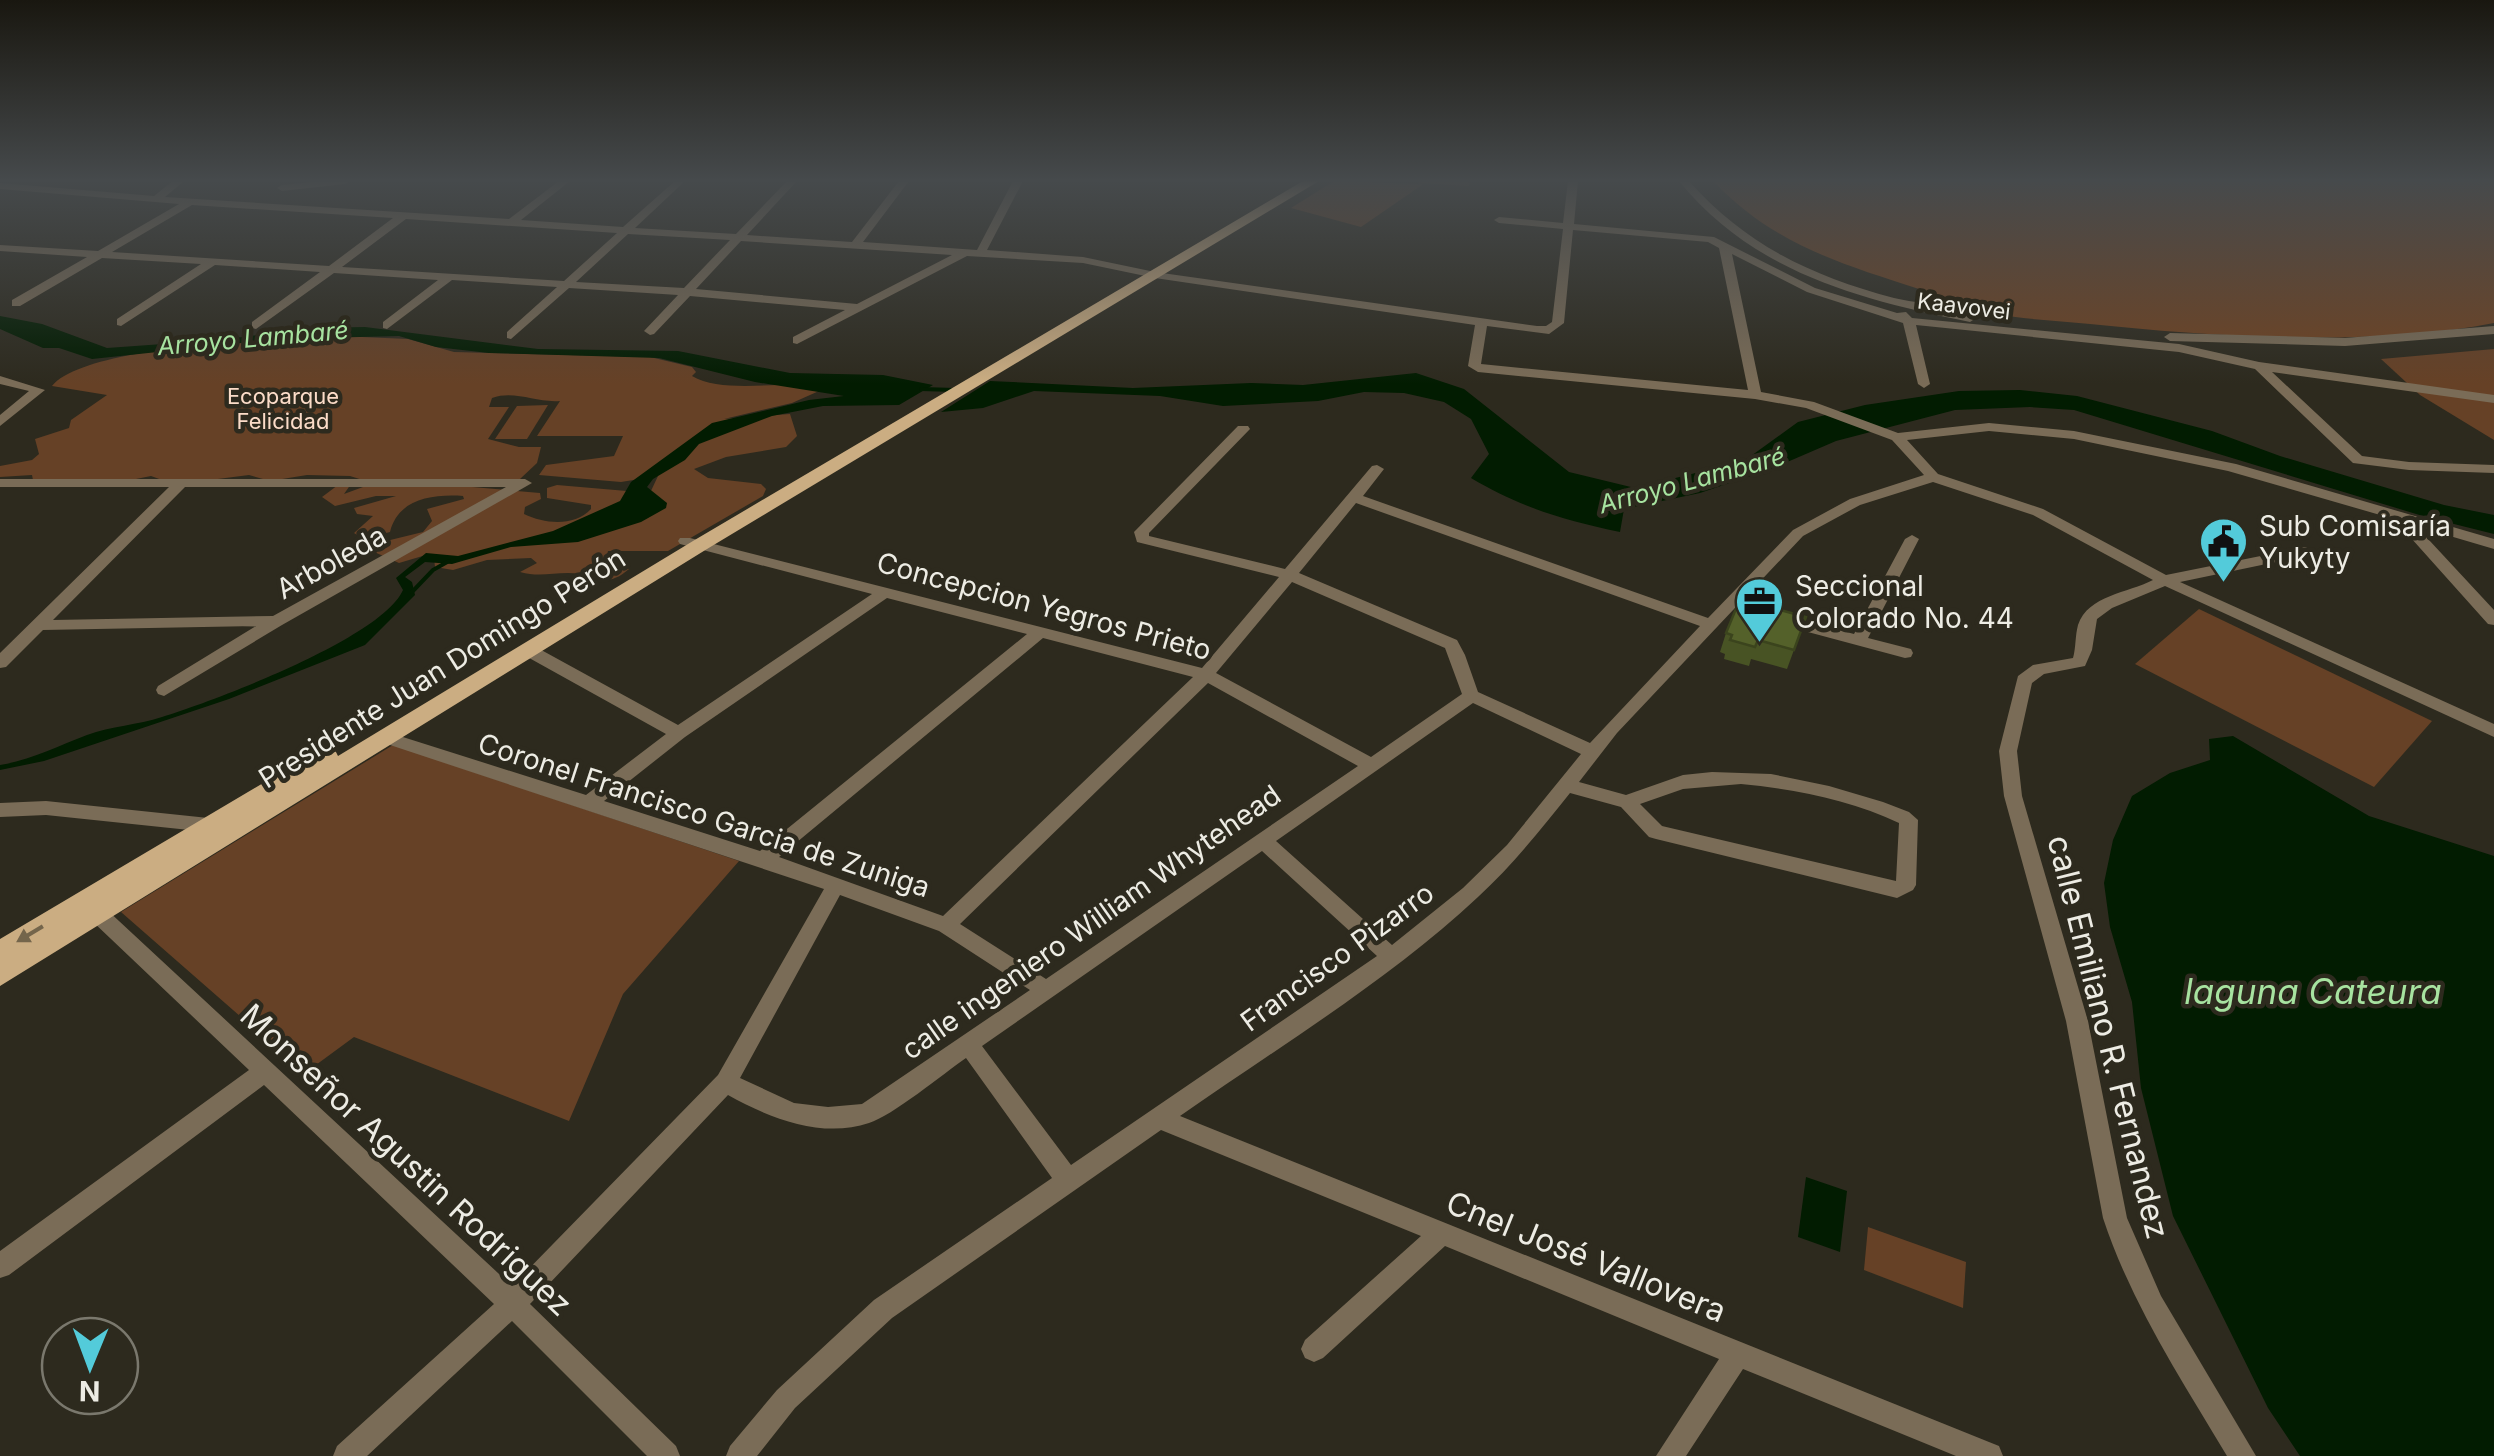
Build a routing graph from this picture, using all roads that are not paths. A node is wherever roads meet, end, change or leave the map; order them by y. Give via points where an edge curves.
1 (16, 249) edge
2 (111, 249) edge
3 (358, 249) edge
4 (604, 249) edge
5 (728, 249) edge
6 (929, 249) edge
7 (976, 249) edge
8 (1174, 249) edge
9 (1198, 249) edge
10 (1567, 249) edge
11 (1725, 249) edge
12 (1733, 249) edge
13 (1767, 249) edge
14 (974, 252) junction
15 (103, 254) junction
16 (212, 262) junction
17 (330, 270) junction
18 (1138, 270) junction
19 (1155, 275) junction
20 (449, 277) junction
21 (564, 284) junction
22 (686, 292) junction
23 (1885, 301) junction
24 (16, 303) dead end
25 (859, 308) junction
26 (1909, 320) junction
27 (121, 322) dead end
28 (1481, 324) junction
29 (256, 325) dead end
30 (387, 325) dead end
31 (650, 330) dead end
32 (2494, 330) edge
33 (511, 335) dead end
34 (797, 340) dead end
35 (2259, 366) junction
36 (0, 380) edge
37 (1924, 384) dead end
38 (1755, 395) junction
39 (2494, 398) edge
40 (0, 422) edge
41 (1243, 429) dead end
42 (1893, 435) junction
43 (1377, 469) dead end
44 (2494, 469) edge
45 (1933, 478) junction
46 (0, 484) edge
47 (180, 484) junction
48 (1354, 497) junction
49 (2398, 515) junction
50 (1912, 539) dead end
51 (692, 543) junction
52 (2494, 544) edge
53 (2305, 552) dead end
54 (1289, 574) junction
55 (2164, 580) junction
56 (885, 592) junction
57 (1747, 610) junction
58 (566, 620) junction
59 (2494, 620) edge
60 (276, 621) junction
61 (1712, 625) junction
62 (38, 626) junction
63 (1040, 632) junction
64 (1858, 641) junction
65 (528, 650) junction
66 (1905, 653) dead end
67 (0, 663) edge
68 (1206, 675) junction
69 (164, 690) dead end
70 (1472, 696) junction
71 (2494, 731) edge
72 (679, 734) junction
73 (387, 738) junction
74 (1592, 752) junction
75 (1372, 765) junction
76 (1566, 785) junction
77 (1628, 802) junction
78 (587, 804) junction
79 (0, 810) edge
80 (210, 825) junction
81 (238, 828) junction
82 (1262, 840) junction
83 (763, 859) junction
84 (836, 885) junction
85 (98, 914) junction
86 (946, 925) junction
87 (0, 952) edge
88 (1392, 957) junction
89 (0, 975) edge
90 (1046, 990) junction
91 (968, 1044) junction
92 (265, 1071) junction
93 (726, 1082) junction
94 (1158, 1118) junction
95 (1067, 1179) junction
96 (1442, 1233) junction
97 (0, 1266) edge
98 (512, 1304) junction
99 (1314, 1348) dead end
100 (1738, 1354) junction
101 (347, 1456) edge
102 (666, 1456) edge
103 (740, 1456) edge
104 (1670, 1456) edge
105 (1989, 1456) edge
106 (2242, 1456) edge

1 - 15 street
2 - 15 street
3 - 17 street
4 - 21 street
5 - 22 street
6 - 14 street
7 - 14 street
8 - 18 main road, Presidente Juan Domingo Perón
9 - 19 main road, Presidente Juan Domingo Perón
10 - 28 street via 1558,324 1549,330
11 - 38 street
12 - 26 street, Kaavovei via 1811,290
13 - 23 street via 1813,275
14 - 18 street
14 - 25 street
15 - 16 street
15 - 24 street
16 - 17 street
16 - 27 street
17 - 20 street
17 - 29 street
18 - 19 street
18 - 51 main road, Presidente Juan Domingo Perón
19 - 28 street
19 - 51 main road, Presidente Juan Domingo Perón
20 - 21 street
20 - 30 street
21 - 22 street
21 - 33 street
22 - 25 street
22 - 31 street
23 - 26 street
23 - 32 street via 1970,318 2149,336 2346,342
25 - 34 street
26 - 35 street, Kaavovei via 2179,348
26 - 37 street
28 - 38 street via 1474,366 1482,369
35 - 39 street, Kaavovei
35 - 44 street via 2358,460
36 - 40 street via 39,390
38 - 42 street via 1809,405
41 - 54 street via 1140,536
42 - 45 street
42 - 49 street via 1989,427 2057,432 2231,467
43 - 48 street
45 - 55 street via 2038,512
45 - 57 street, Francisco Pizarro via 1855,502 1798,533
46 - 47 street
47 - 60 street, Arboleda via 525,482
47 - 62 street
48 - 54 street
48 - 61 street
49 - 52 street
49 - 59 street
50 - 64 street
51 - 56 street, Concepcion Yegros Prieto
51 - 58 main road, Presidente Juan Domingo Perón
53 - 55 street
54 - 68 street
54 - 70 street via 1450,644
55 - 71 street
55 - 106 street, calle Emiliano R. Fernandez via 2093,612 2079,662 2039,669 2024,680 2008,751 2014,796 2088,1067 2115,1218 2152,1305
56 - 63 street, Concepcion Yegros Prieto
56 - 72 street
57 - 61 street, Francisco Pizarro
57 - 64 street
58 - 65 main road, Presidente Juan Domingo Perón
58 - 80 main road, Presidente Juan Domingo Perón
60 - 62 street
60 - 69 street, Arboleda
61 - 74 street, Francisco Pizarro
62 - 67 street
63 - 68 street, Concepcion Yegros Prieto
63 - 83 street
64 - 66 street
65 - 72 street
65 - 73 main road, Presidente Juan Domingo Perón
68 - 75 street, Concepcion Yegros Prieto
68 - 86 street
70 - 74 street
70 - 75 street, calle ingeniero William Whytehead
72 - 78 street
73 - 78 street, Coronel Francisco Garcia de Zuniga
73 - 81 main road, Presidente Juan Domingo Perón
74 - 76 street, Francisco Pizarro
75 - 82 street, calle ingeniero William Whytehead
76 - 77 street
76 - 88 street, Francisco Pizarro via 1514,850
77 - 77 street via 1711,777 1824,790 1909,820 1906,885 1897,890 1656,832
78 - 83 street, Coronel Francisco Garcia de Zuniga
79 - 80 street via 46,808
80 - 81 street
80 -> 87 main road, Presidente Juan Domingo Perón
81 - 85 main road, Presidente Juan Domingo Perón
82 - 88 street
82 - 90 street, calle ingeniero William Whytehead
83 - 84 street, Coronel Francisco Garcia de Zuniga
84 - 86 street, Coronel Francisco Garcia de Zuniga
84 - 93 street
85 - 89 main road, Presidente Juan Domingo Perón
85 - 92 street, Monseñor Agustin Rodriguez
86 - 90 street, Coronel Francisco Garcia de Zuniga
88 - 94 street, Francisco Pizarro
90 - 91 street, calle ingeniero William Whytehead
91 - 93 street, calle ingeniero William Whytehead via 867,1114 830,1121 766,1106
91 - 95 street
92 - 97 street
92 - 98 street, Monseñor Agustin Rodriguez
93 - 98 street
94 - 95 street, Francisco Pizarro
94 - 96 street, Cnel José Vallovera
95 - 103 street, Francisco Pizarro via 883,1309 786,1399
96 - 99 street
96 - 100 street, Cnel José Vallovera
98 - 101 street
98 - 102 street, Monseñor Agustin Rodriguez
100 - 104 street
100 - 105 street, Cnel José Vallovera

